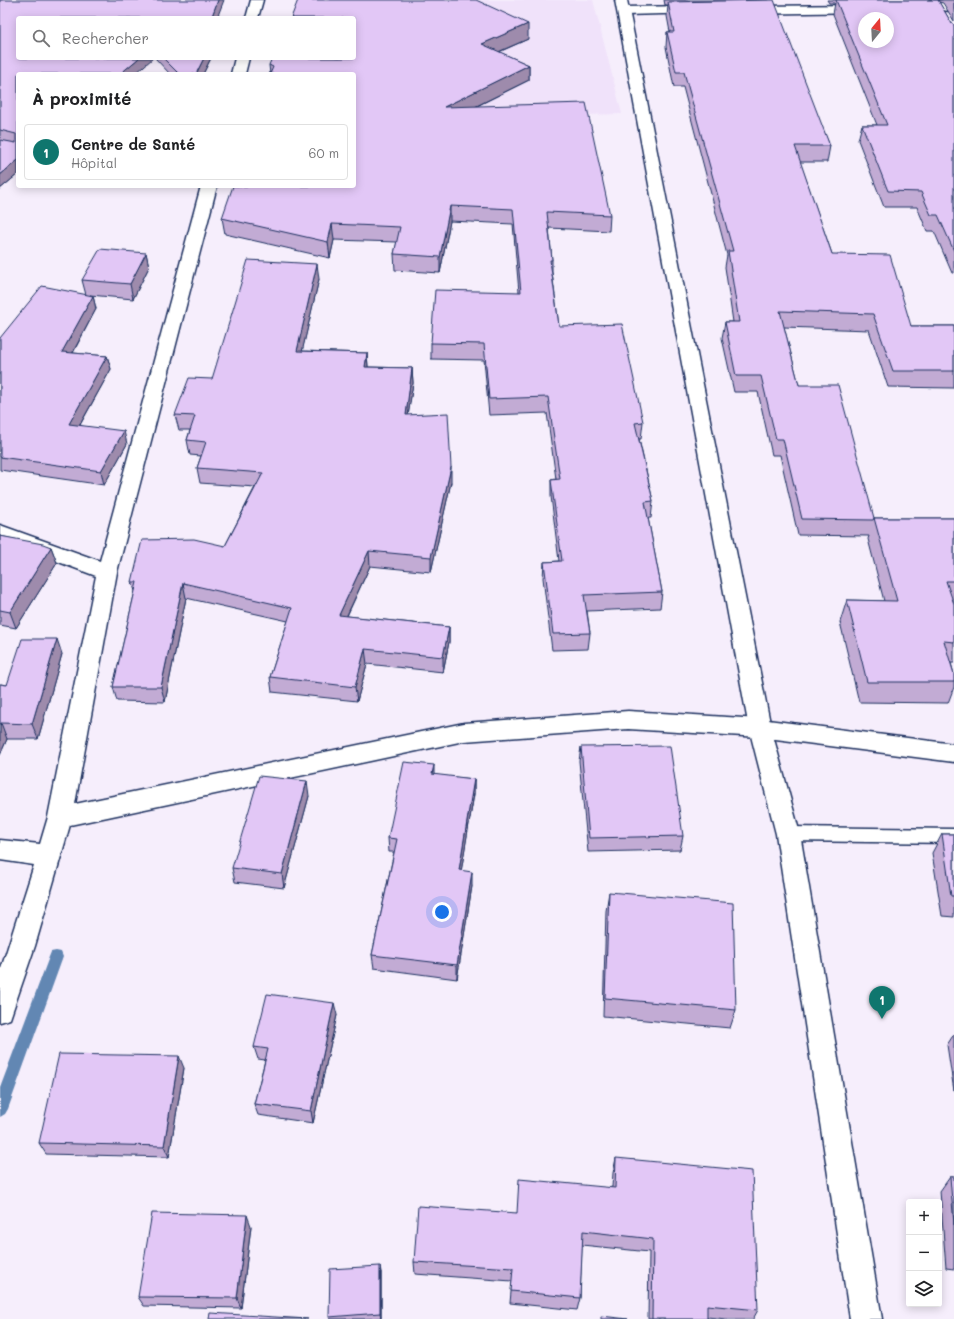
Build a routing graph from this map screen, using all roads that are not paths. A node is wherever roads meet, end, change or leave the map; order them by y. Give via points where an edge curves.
1 (257, 0) edge
2 (622, 5) edge
3 (922, 7) edge
4 (954, 7) edge
5 (875, 8) edge
6 (939, 8) edge
7 (710, 10) edge
8 (734, 10) edge
9 (253, 16) edge
10 (242, 60) edge
11 (238, 72) edge
12 (208, 188) edge
13 (0, 532) edge
14 (107, 572) junction
15 (760, 728) junction
16 (954, 753) edge
17 (60, 817) junction
18 (788, 834) junction
19 (954, 836) edge
20 (0, 850) edge
21 (49, 856) junction
22 (0, 1010) edge
23 (866, 1319) edge

1 - 9 street
2 - 7 street
2 - 15 street
3 - 6 street
4 - 6 street
5 - 8 street
10 - 11 street
12 - 14 street
13 - 14 street
14 - 17 street
15 - 16 street
15 - 17 street via 628,720 464,732
15 - 18 street
17 - 21 street
18 - 19 lane
18 - 23 street
20 - 21 street
21 - 22 street

